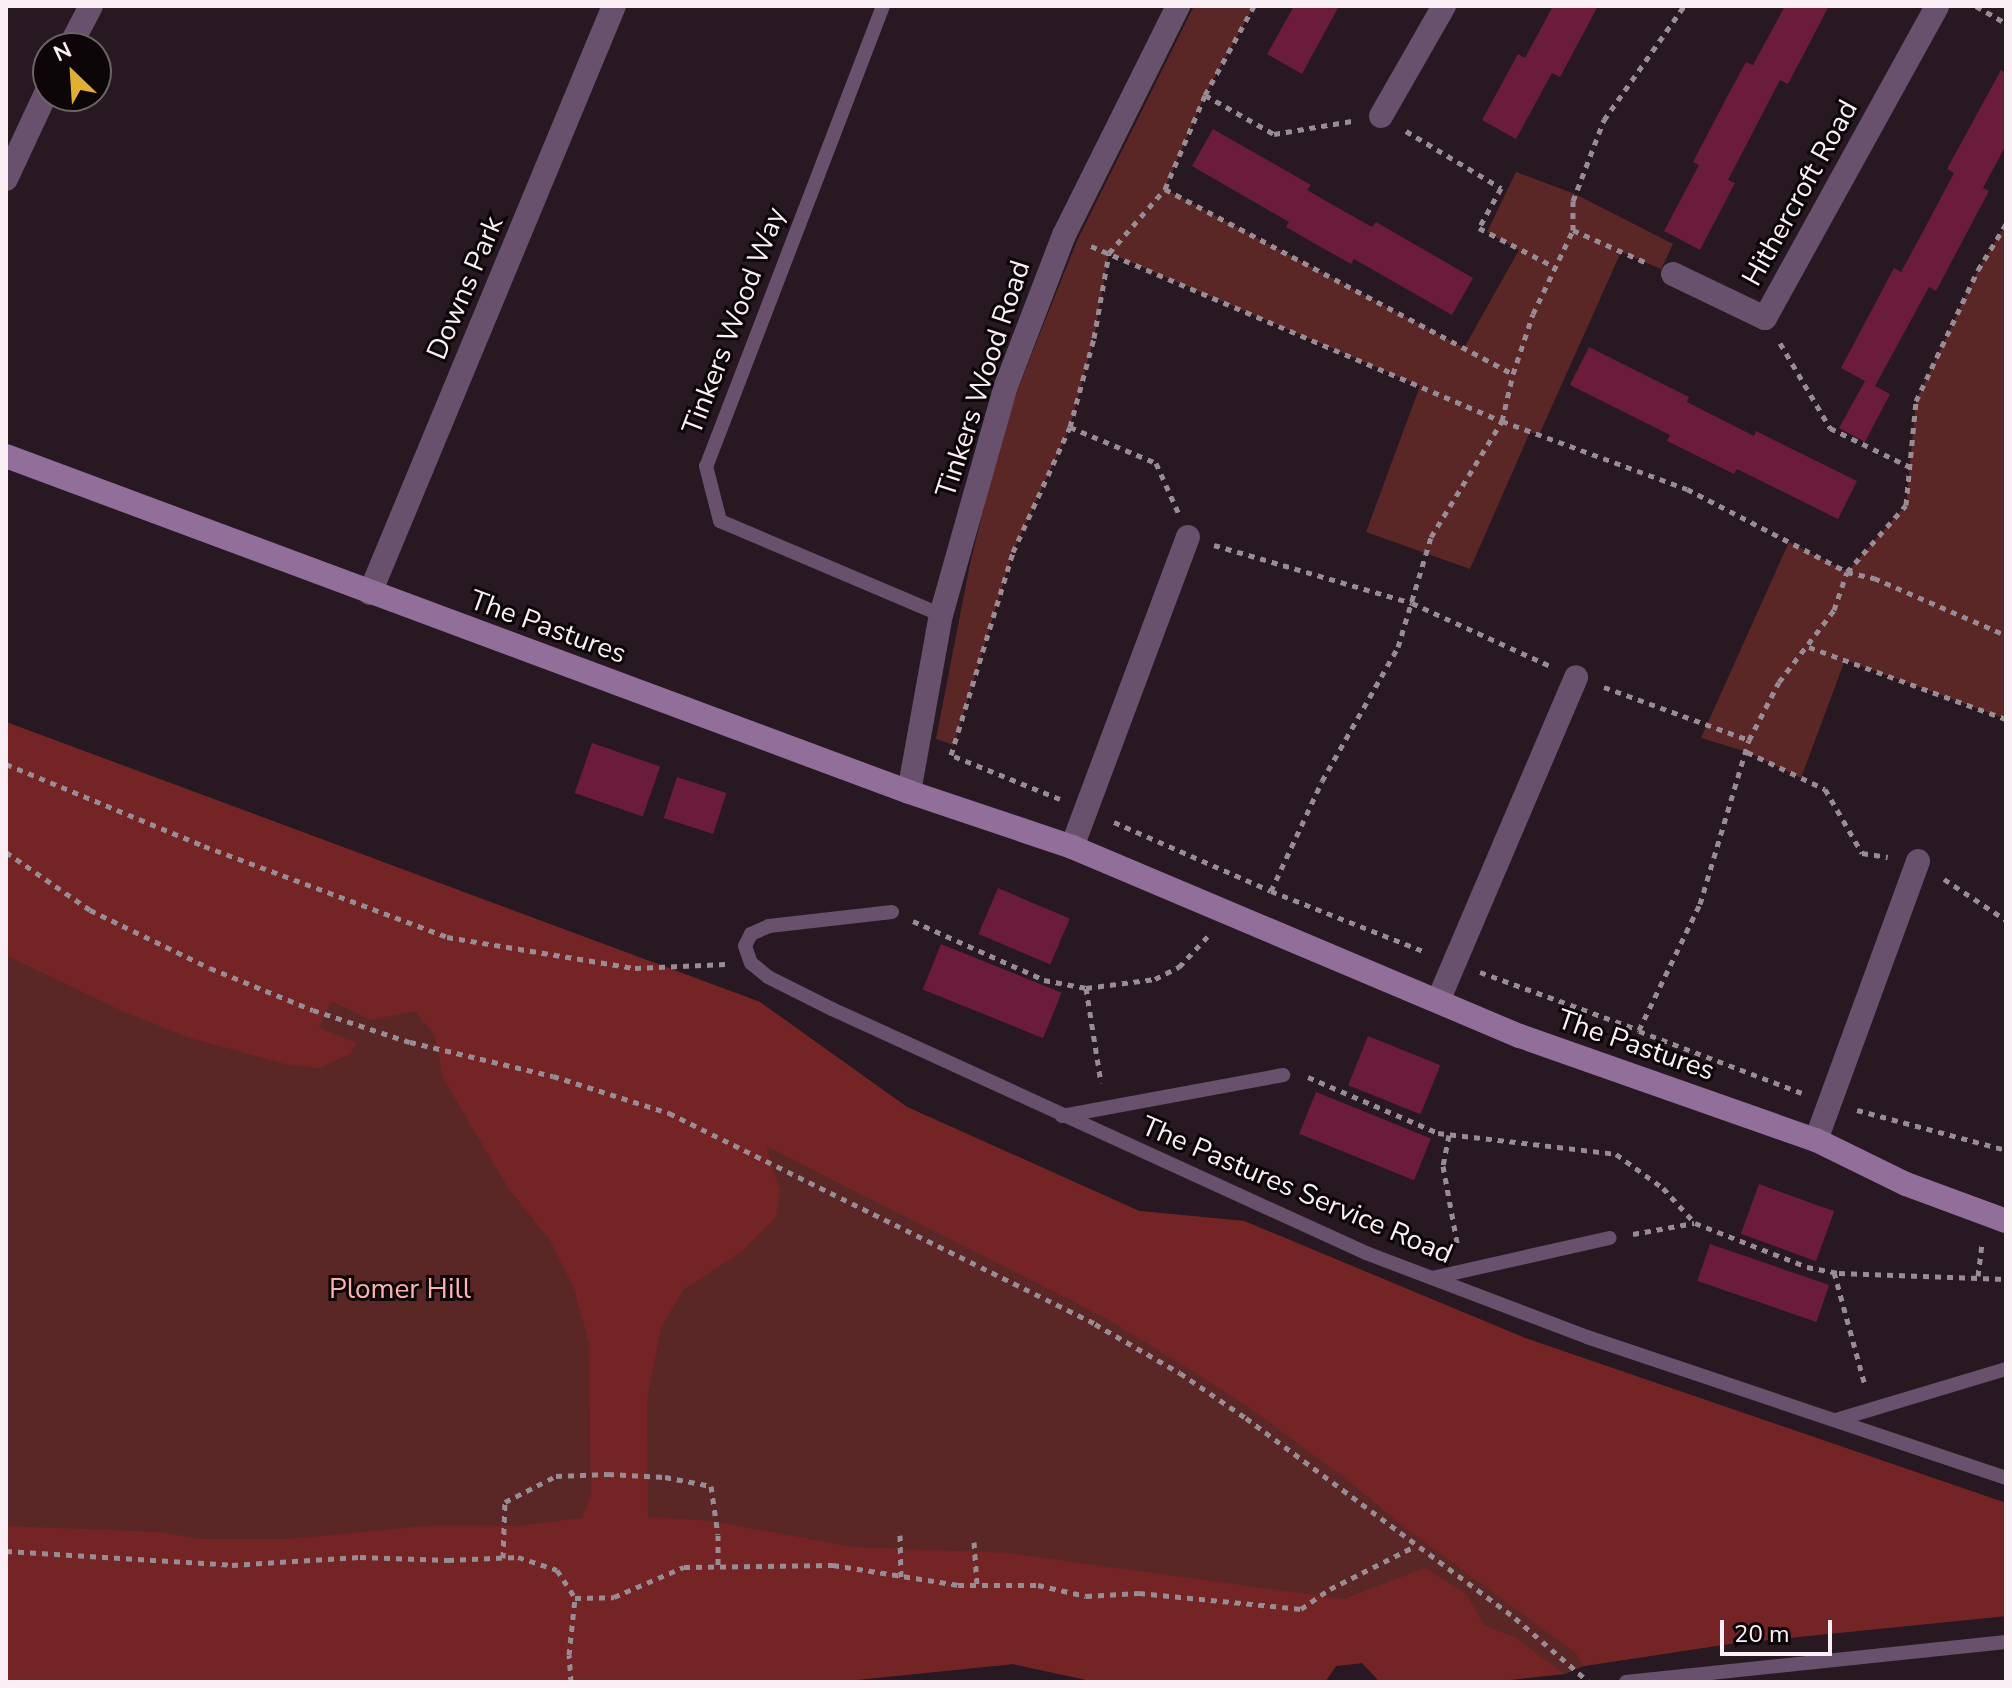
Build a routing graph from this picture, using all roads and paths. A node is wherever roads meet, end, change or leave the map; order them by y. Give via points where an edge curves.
1 (91, 6) edge
2 (614, 6) edge
3 (883, 6) edge
4 (1178, 6) edge
5 (1254, 6) edge
6 (1444, 6) edge
7 (1684, 6) edge
8 (1937, 6) edge
9 (1976, 6) edge
10 (2006, 23) edge
11 (77, 32) edge
12 (1205, 95) junction
13 (37, 112) edge
14 (1381, 116) junction
15 (6, 179) edge
16 (1165, 189) junction
17 (2006, 224) edge
18 (1573, 230) junction
19 (1064, 235) junction
20 (1109, 253) junction
21 (1555, 268) junction
22 (1673, 274) joint
23 (1765, 318) junction
24 (1513, 374) junction
25 (1502, 421) junction
26 (1070, 427) junction
27 (6, 456) edge
28 (1910, 467) junction
29 (1188, 537) junction
30 (1847, 572) junction
31 (370, 593) junction
32 (1412, 603) junction
33 (941, 615) junction
34 (2006, 635) edge
35 (1809, 647) junction
36 (1576, 677) junction
37 (2006, 719) edge
38 (1749, 740) junction
39 (1747, 752) junction
40 (6, 764) edge
41 (909, 792) junction
42 (1085, 809) junction
43 (1072, 847) junction
44 (6, 852) edge
45 (1918, 861) junction
46 (1271, 891) junction
47 (1224, 911) junction
48 (892, 912) joint
49 (2006, 920) edge
50 (751, 963) junction
51 (1455, 963) junction
52 (1086, 988) junction
53 (1438, 1001) junction
54 (1283, 1075) joint
55 (1106, 1108) junction
56 (1061, 1116) junction
57 (1449, 1135) junction
58 (1816, 1140) junction
59 (2006, 1221) edge
60 (1695, 1223) junction
61 (1610, 1238) joint
62 (1463, 1268) junction
63 (1834, 1272) junction
64 (1432, 1278) junction
65 (2006, 1279) edge
66 (2006, 1369) edge
67 (1872, 1409) junction
68 (1835, 1420) junction
69 (2006, 1478) edge
70 (900, 1535) dead end
71 (974, 1542) dead end
72 (1415, 1546) junction
73 (6, 1551) edge
74 (503, 1558) junction
75 (718, 1566) junction
76 (901, 1578) junction
77 (977, 1585) junction
78 (575, 1598) junction
79 (2006, 1642) edge
80 (571, 1682) edge
81 (1589, 1682) edge
82 (1626, 1682) edge

1 - 11 street
2 - 31 street, Downs Park
3 - 33 lane, Tinkers Wood Way via 706,466 720,521
4 - 19 street, Tinkers Wood Road
5 - 12 path
6 - 14 street
7 - 18 path via 1604,120 1573,201
8 - 23 street, Hithercroft Road
9 - 10 path
12 - 14 path via 1274,134
12 - 16 path
13 - 15 street
14 - 21 path via 1501,188 1479,228
16 - 20 path
16 - 24 path
17 - 28 path via 1978,270 1916,401
18 - 21 path
18 - 22 path
19 - 20 path
19 - 33 street, Tinkers Wood Road via 1006,386
20 - 25 path
20 - 26 path
21 - 24 path
22 - 23 street, Hithercroft Road
23 - 28 path via 1830,428
24 - 25 path
25 - 30 path via 1687,489
25 - 32 path via 1431,537
26 - 29 path via 1156,463
26 - 42 path via 1013,552 951,755
27 - 31 street, The Pastures
28 - 30 path via 1906,505
29 - 32 path
29 - 42 street
30 - 34 path via 1874,578
30 - 35 path via 1834,610
31 - 41 street, The Pastures
32 - 36 path
32 - 46 path via 1398,647 1322,781
33 - 41 street, Tinkers Wood Road
35 - 37 path
35 - 38 path via 1779,682
36 - 38 path
36 - 51 street
38 - 39 path
39 - 45 path via 1825,789 1862,853
39 - 51 path via 1700,904 1639,1030
40 - 50 path via 204,846 447,937 635,968
41 - 43 street, The Pastures
42 - 43 street
42 - 46 path
43 - 47 street, The Pastures
44 - 72 path via 90,910 210,968 410,1042 553,1076 669,1113 821,1186 1095,1324 1180,1373
45 - 49 path
45 - 58 street
46 - 51 path
47 - 52 path via 1201,947 1179,967 1155,979
47 - 53 street, The Pastures
48 - 50 lane via 769,926 751,934 745,946
48 - 52 path via 1044,980
50 - 56 lane, The Pastures Service Road via 832,1009
51 - 53 street
52 - 55 path
53 - 58 street, The Pastures via 1520,1036
54 - 55 lane
54 - 57 path via 1306,1076
55 - 56 lane
56 - 64 lane, The Pastures Service Road
57 - 60 path via 1616,1154 1663,1188
57 - 62 path via 1443,1166 1446,1199
58 - 59 street, The Pastures via 1906,1184
60 - 61 path
60 - 63 path via 1807,1267
61 - 62 lane
62 - 64 lane
63 - 65 path
63 - 67 path
64 - 68 lane, The Pastures Service Road via 1587,1337
66 - 67 lane
67 - 68 lane
68 - 69 lane, The Pastures Service Road
70 - 76 path
71 - 77 path
72 - 77 path via 1301,1609 1139,1593 1086,1596 1038,1585
72 - 81 path via 1515,1618
73 - 74 path via 232,1565 360,1557
74 - 75 path via 505,1502 556,1476 608,1474 711,1486
74 - 78 path via 518,1557 557,1570
75 - 76 path via 833,1565
75 - 78 path via 684,1567 614,1597
76 - 77 path
78 - 80 path
79 - 82 lane

